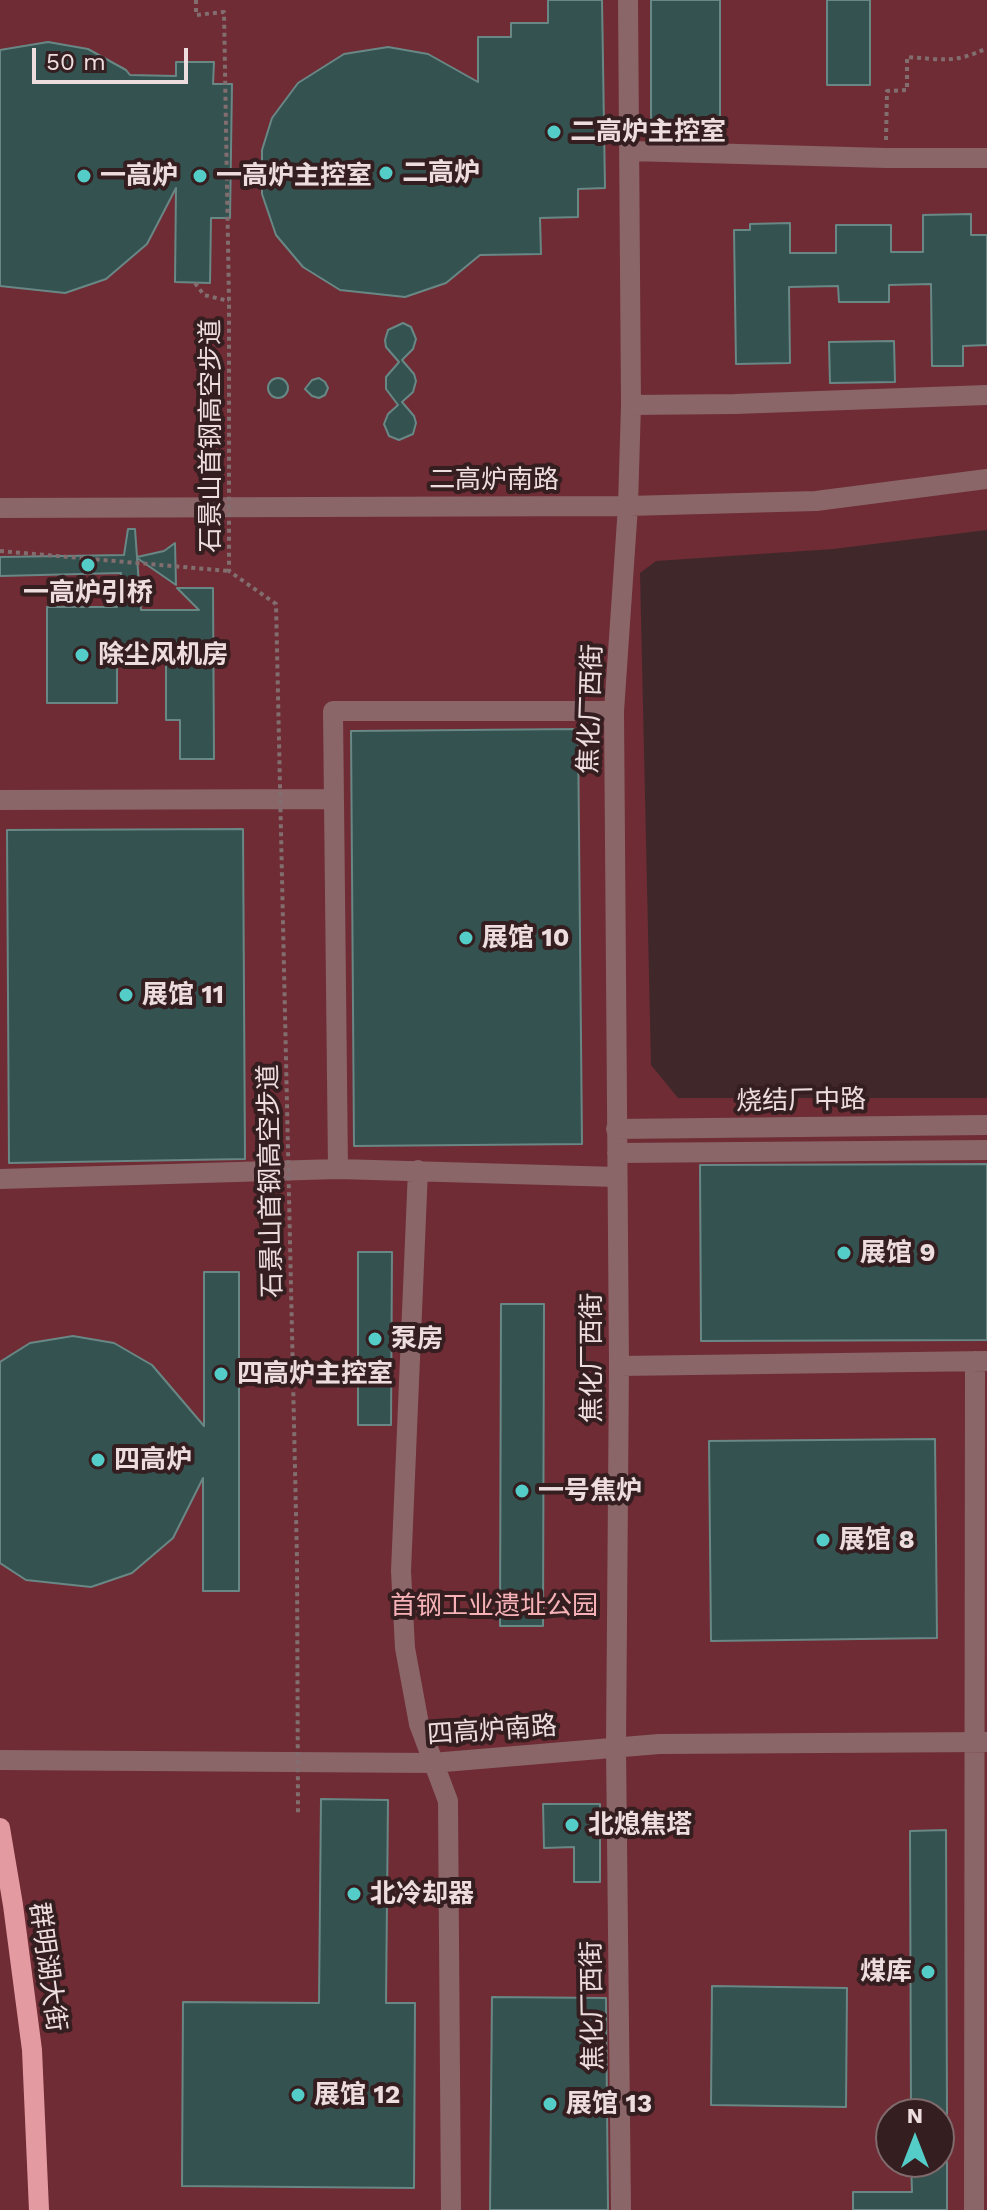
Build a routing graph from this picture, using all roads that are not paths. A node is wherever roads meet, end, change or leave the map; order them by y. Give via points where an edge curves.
1 (628, 0) edge
2 (630, 151) junction
3 (987, 158) edge
4 (987, 395) edge
5 (631, 405) junction
6 (987, 479) edge
7 (628, 506) junction
8 (0, 508) edge
9 (614, 711) junction
10 (334, 799) junction
11 (0, 800) edge
12 (987, 1125) edge
13 (616, 1129) junction
14 (987, 1150) edge
15 (617, 1153) junction
16 (338, 1169) junction
17 (418, 1170) junction
18 (617, 1177) junction
19 (0, 1179) edge
20 (981, 1361) edge
21 (619, 1366) junction
22 (981, 1742) edge
23 (616, 1747) junction
24 (0, 1760) edge
25 (432, 1763) junction
26 (0, 1828) edge
27 (39, 2210) edge
28 (451, 2210) edge
29 (621, 2210) edge
30 (974, 2210) edge

1 - 2 street, 焦化厂西街
2 - 3 street
2 - 5 street, 焦化厂西街
4 - 5 street
5 - 7 street, 焦化厂西街
6 - 7 street, 二高炉南路 via 816,501
7 - 8 street, 二高炉南路
7 - 9 street, 焦化厂西街
9 - 10 street via 333,711
9 - 13 street, 焦化厂西街
10 - 11 street
10 - 16 street
12 - 13 street, 烧结厂中路
13 - 15 street, 焦化厂西街
14 - 15 street, 烧结厂中路
15 - 18 street, 焦化厂西街
16 - 17 street
16 - 19 street
17 - 18 street
17 - 25 street via 401,1571 405,1648
18 - 21 street, 焦化厂西街
20 - 21 street
20 - 22 street
21 - 23 street, 焦化厂西街
22 - 23 street, 四高炉南路
22 - 30 street
23 - 25 street, 四高炉南路
23 - 29 street, 焦化厂西街
24 - 25 street, 四高炉南路
25 - 28 street via 448,1801
26 - 27 main road, 群明湖大街 via 32,2050

